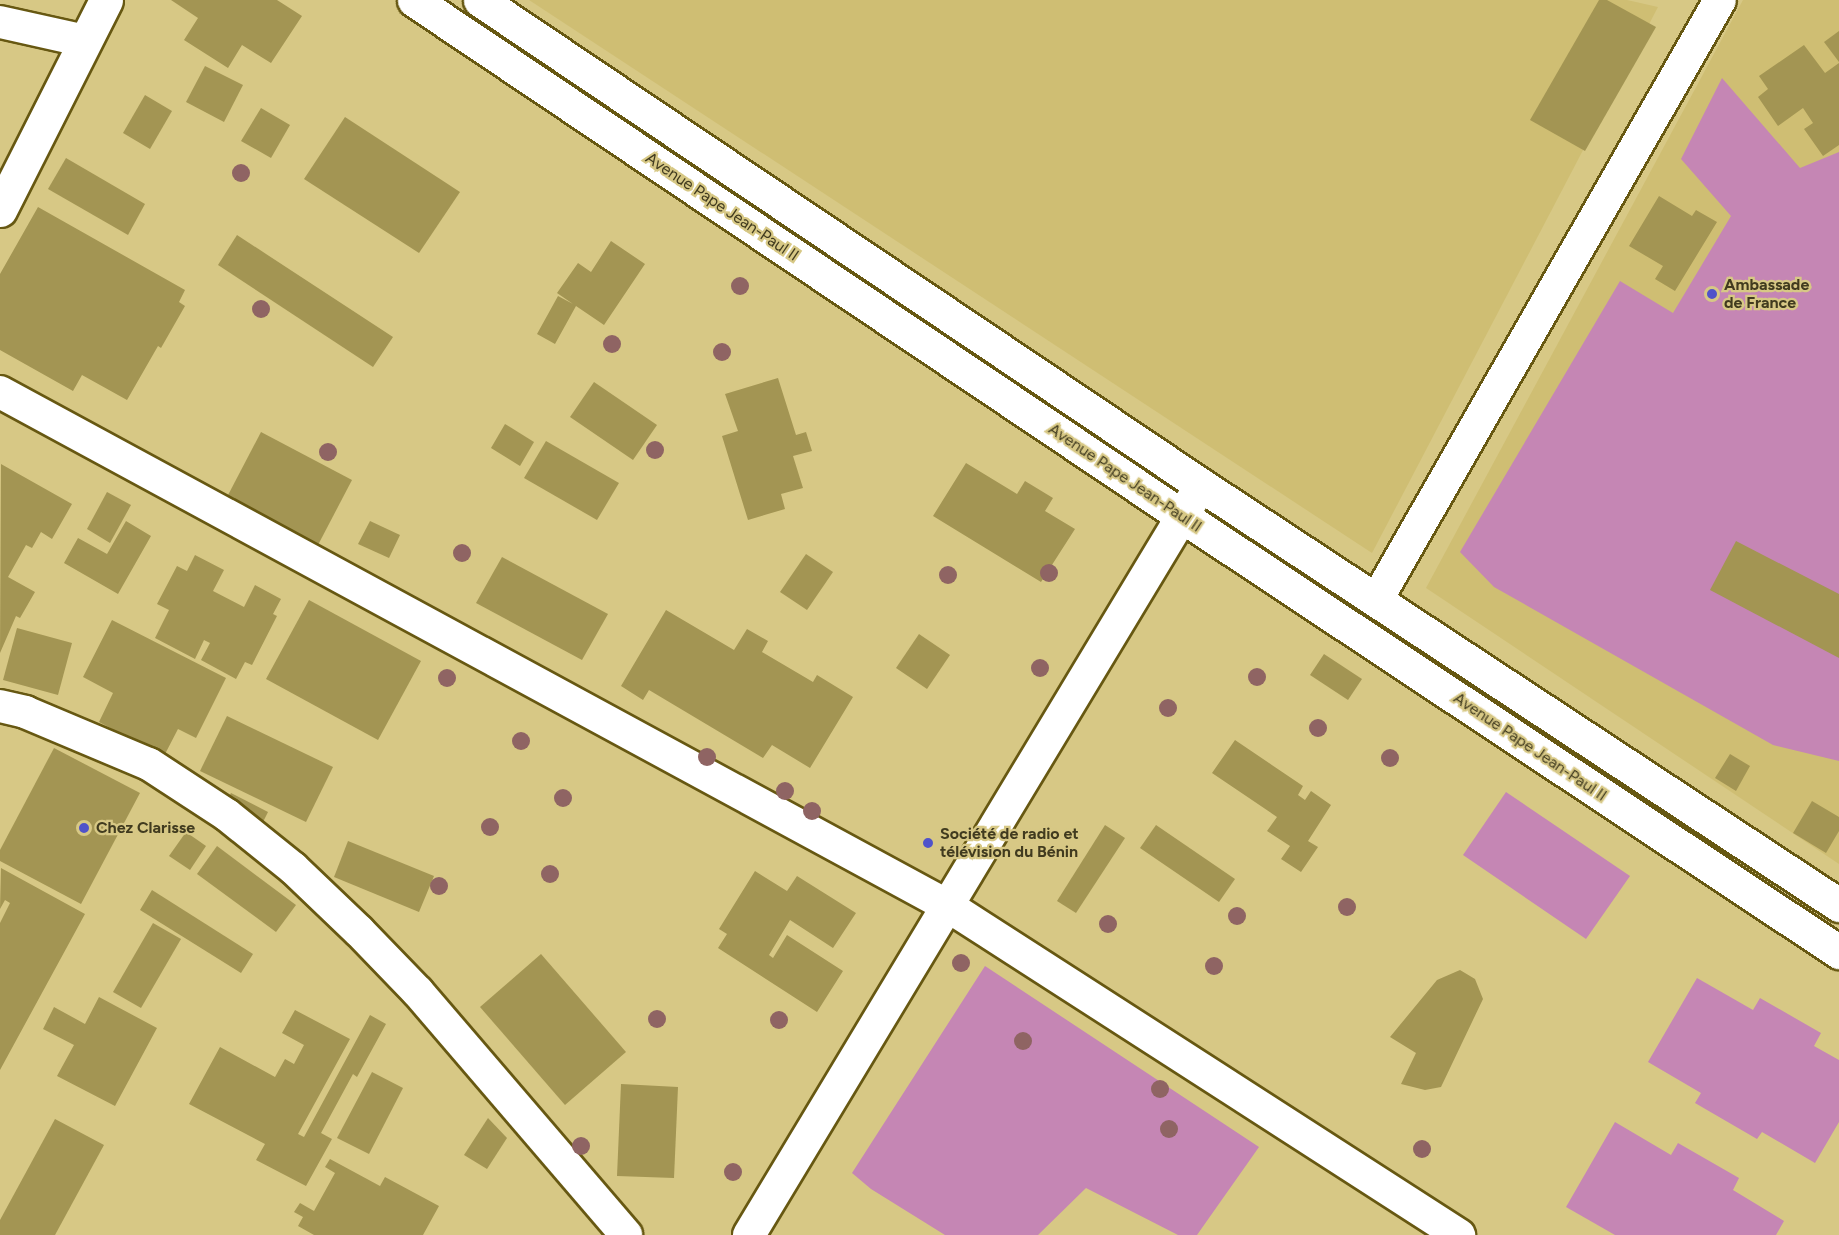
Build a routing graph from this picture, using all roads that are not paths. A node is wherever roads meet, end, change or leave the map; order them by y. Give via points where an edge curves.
1 (106, 0) edge
2 (414, 0) edge
3 (480, 0) edge
4 (1720, 0) edge
5 (0, 22) edge
6 (86, 41) junction
7 (0, 210) edge
8 (0, 393) edge
9 (1201, 485) junction
10 (1182, 516) junction
11 (1376, 601) junction
12 (0, 706) edge
13 (1839, 905) edge
14 (948, 906) junction
15 (1839, 952) edge
16 (626, 1235) edge
17 (749, 1235) edge
18 (1459, 1235) edge

1 - 6 main road
2 - 10 main road, Avenue Pape Jean-Paul II
3 - 9 main road
4 - 11 street
5 - 6 street
6 - 7 main road
8 - 14 street
9 - 10 street
9 - 11 main road
10 - 14 street
10 - 15 main road, Avenue Pape Jean-Paul II
11 - 13 main road
12 - 16 street via 25,712 149,764 227,815 293,868 418,993
14 - 17 street
14 - 18 street

